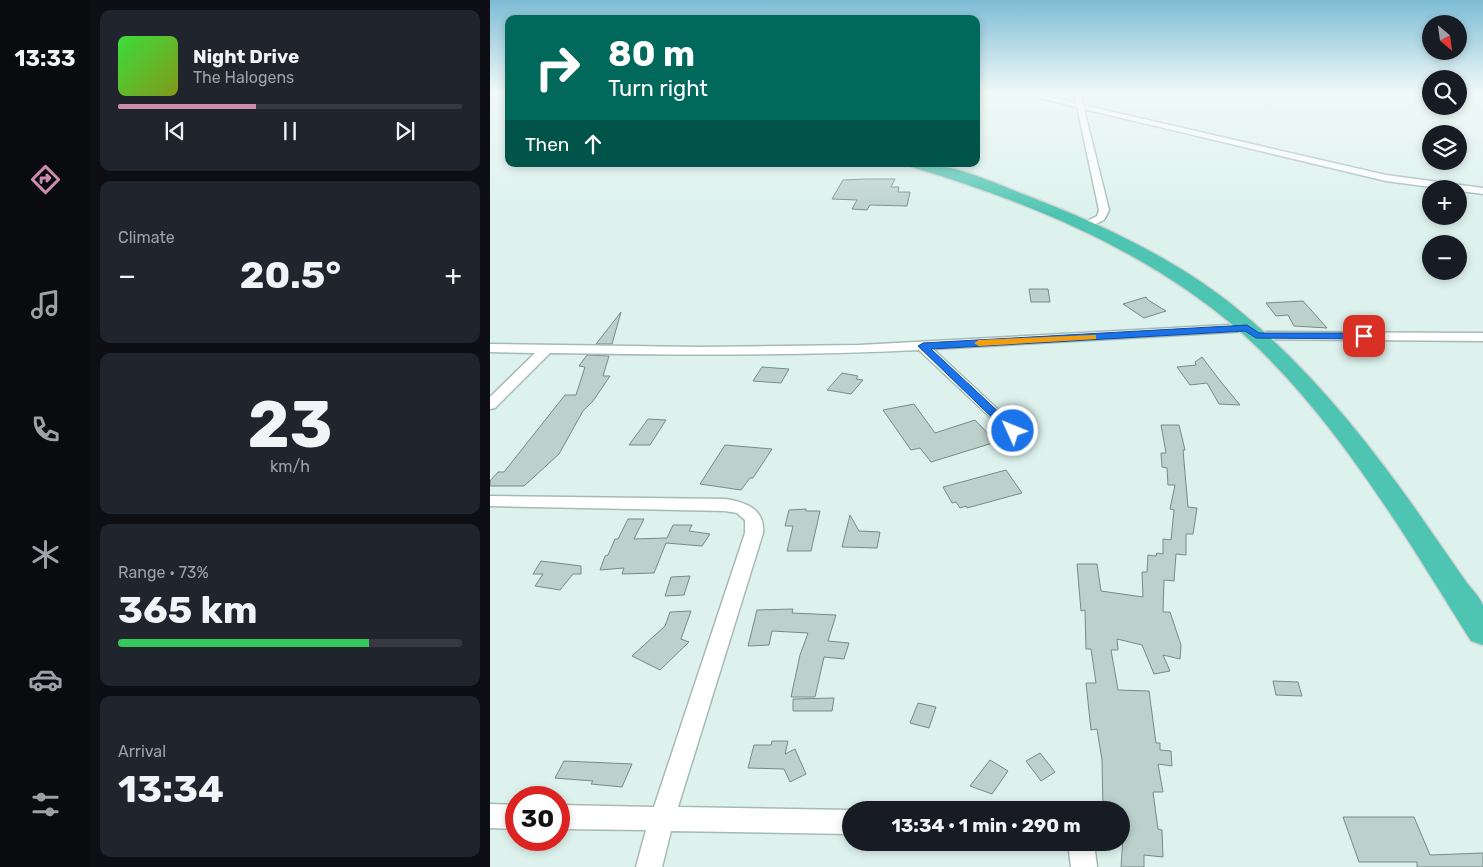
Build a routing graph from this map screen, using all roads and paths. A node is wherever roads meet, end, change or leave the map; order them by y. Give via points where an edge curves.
1 (1086, 133) edge
2 (1200, 133) edge
3 (927, 167) edge
4 (1483, 191) edge
5 (1086, 225) junction
6 (1252, 332) junction
7 (1483, 337) edge
8 (923, 346) junction
9 (490, 348) edge
10 (546, 349) junction
11 (490, 405) edge
12 (1013, 431) dead end
13 (490, 501) edge
14 (1483, 632) edge
15 (490, 816) edge
16 (505, 817) edge
17 (570, 818) edge
18 (662, 819) junction
19 (842, 822) edge
20 (1081, 851) edge
21 (649, 867) edge
22 (1084, 867) edge

1 - 5 street via 1104,210 1101,218
2 - 4 street via 1386,178
3 - 5 highway via 995,187
5 - 6 highway via 1178,277
6 - 7 street
6 - 8 street
6 - 14 highway via 1309,389 1363,456
8 - 10 street via 782,350
8 - 12 street
9 - 10 street
10 - 11 street
13 - 18 street via 725,505 739,506 754,516 754,533
15 - 16 street
17 - 18 street
18 - 19 street
18 - 21 street
20 - 22 street

